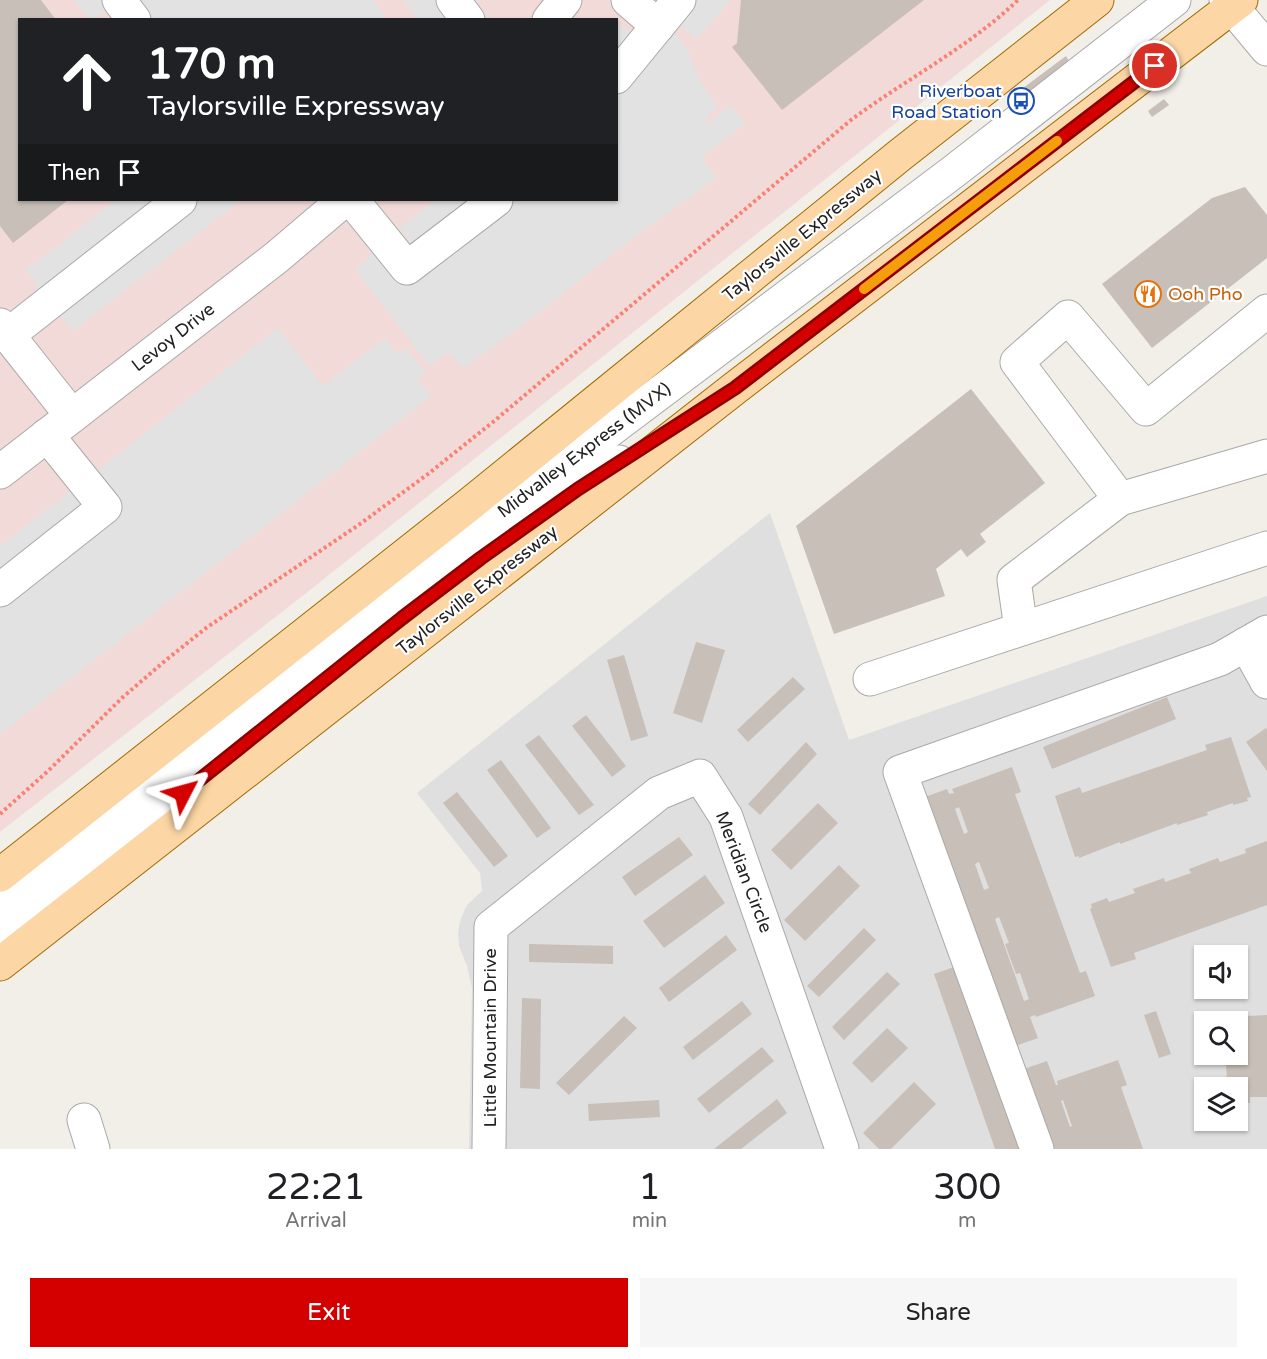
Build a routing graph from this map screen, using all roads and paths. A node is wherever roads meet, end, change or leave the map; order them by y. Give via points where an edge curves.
1 (119, 0) edge
2 (453, 0) edge
3 (566, 0) edge
4 (628, 0) edge
5 (680, 0) edge
6 (1018, 0) edge
7 (1096, 0) edge
8 (1174, 0) edge
9 (1233, 2) edge
10 (132, 18) edge
11 (466, 18) edge
12 (551, 18) edge
13 (658, 26) junction
14 (1267, 49) edge
15 (618, 75) edge
16 (179, 201) edge
17 (343, 201) edge
18 (353, 201) edge
19 (495, 201) edge
20 (1267, 311) edge
21 (4, 330) edge
22 (735, 388) junction
23 (60, 426) junction
24 (1267, 456) edge
25 (0, 471) edge
26 (1120, 499) junction
27 (1267, 548) edge
28 (0, 590) edge
29 (1021, 629) junction
30 (1257, 638) edge
31 (870, 679) dead end
32 (1267, 682) edge
33 (0, 814) edge
34 (0, 874) edge
35 (0, 906) edge
36 (490, 927) joint
37 (0, 939) edge
38 (0, 964) edge
39 (489, 1149) edge
40 (842, 1149) edge
41 (1037, 1149) edge

1 - 10 street
2 - 11 street
3 - 12 street
4 - 13 street
5 - 13 street
6 - 33 path via 979,35 851,120 428,474 206,628 123,697
7 - 34 main road, Taylorsville Expressway via 470,504
8 - 35 street, Midvalley Express (MVX) via 573,458
9 - 14 street
9 - 22 main road, Taylorsville Expressway
13 - 15 street
16 - 21 street
17 - 23 street, Levoy Drive
18 - 19 street via 407,268
20 - 26 street via 1146,409 1068,317 1017,362
21 - 23 street
22 - 37 street, Midvalley Express (MVX) via 481,558
22 - 38 main road, Taylorsville Expressway
23 - 25 street, Levoy Drive
23 - 28 street via 105,507
24 - 26 street
26 - 29 street via 1014,580
27 - 29 street
29 - 31 street
30 - 32 street
30 - 41 street via 1220,659 900,772
36 - 39 street, Little Mountain Drive
36 - 40 street, Meridian Circle via 659,793 700,776 726,817

